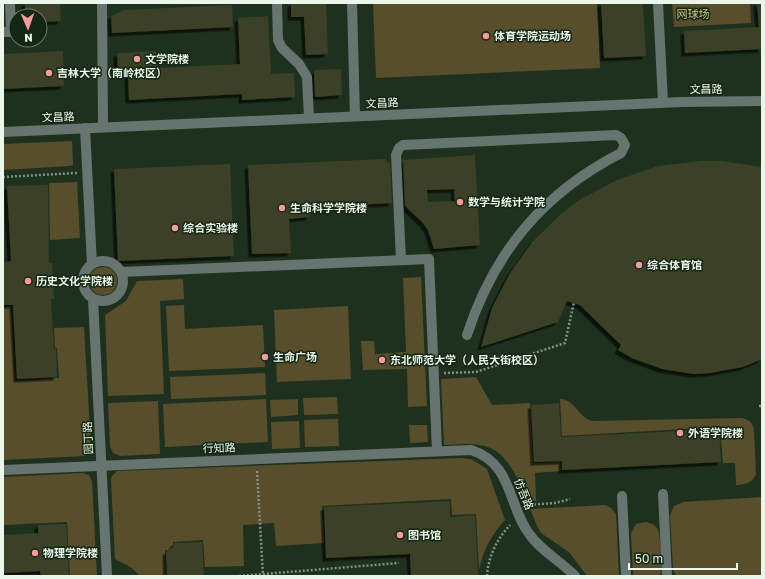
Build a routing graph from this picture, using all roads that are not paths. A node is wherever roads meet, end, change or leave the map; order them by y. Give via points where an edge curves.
1 (10, 3) edge
2 (102, 3) edge
3 (277, 3) edge
4 (352, 3) edge
5 (658, 3) edge
6 (3, 32) edge
7 (762, 101) edge
8 (663, 102) junction
9 (355, 116) junction
10 (309, 118) junction
11 (103, 127) junction
12 (85, 128) junction
13 (3, 132) edge
14 (401, 260) junction
15 (92, 264) junction
16 (122, 272) junction
17 (93, 299) junction
18 (467, 335) dead end
19 (437, 451) junction
20 (101, 464) junction
21 (3, 470) edge
22 (663, 494) dead end
23 (622, 496) dead end
24 (107, 576) edge
25 (575, 576) edge
26 (626, 576) edge
27 (667, 576) edge

1 - 6 street via 11,32
2 - 11 street
3 - 10 street via 278,40 307,77
4 - 9 street
5 - 8 street
7 - 8 street, 文昌路
8 - 9 street, 文昌路
9 - 10 street, 文昌路
10 - 11 street, 文昌路
11 - 12 street, 文昌路
12 - 13 street, 文昌路
12 - 15 street
14 - 16 street
14 - 18 street via 396,155 403,145 616,135 622,138 625,145 621,153 555,196 521,231 494,270 477,305
14 - 19 street via 429,259
15 - 16 street via 106,261 113,263
15 - 17 street via 86,270 83,280 86,293
16 - 17 street via 123,285 116,297 104,302
17 - 20 street, 园丁路
19 - 20 street, 行知路
19 - 25 street, 仿吾路 via 478,452 497,467 507,481 528,534
20 - 21 street, 行知路
20 - 24 street, 园丁路
22 - 27 street
23 - 26 street

